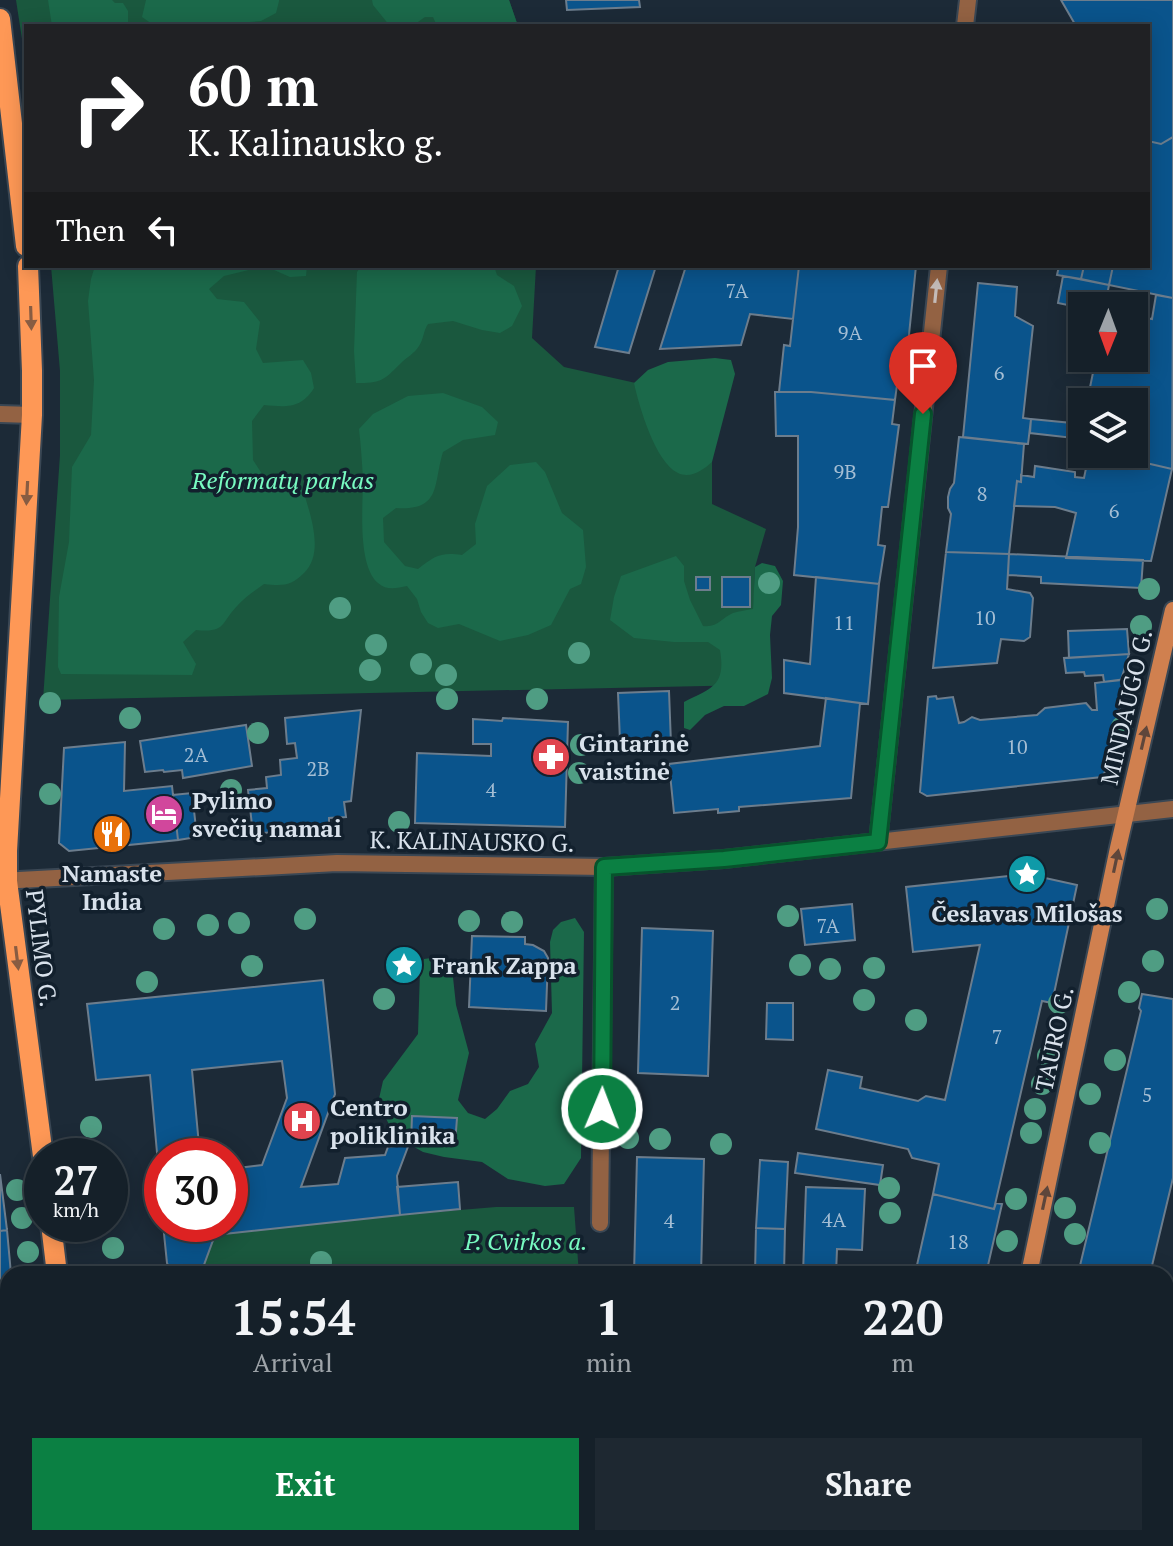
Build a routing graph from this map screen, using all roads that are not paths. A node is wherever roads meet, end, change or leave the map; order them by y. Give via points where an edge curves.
1 (968, 0) edge
2 (0, 19) edge
3 (965, 24) edge
4 (24, 229) edge
5 (28, 268) edge
6 (939, 268) edge
7 (0, 414) edge
8 (32, 415) junction
9 (1173, 610) edge
10 (1173, 809) edge
11 (1126, 814) junction
12 (878, 842) junction
13 (604, 867) junction
14 (4, 881) edge
15 (40, 1138) edge
16 (600, 1223) dead end
17 (53, 1242) edge
18 (56, 1266) edge
19 (1031, 1266) edge

1 - 3 street
2 - 4 main road
5 -> 8 main road, PYLIMO G.
12 -> 6 street
7 - 8 street
8 -> 14 main road, PYLIMO G.
11 -> 9 main road, MINDAUGO G.
10 - 11 street, K. KALINAUSKO G.
11 - 12 street, K. KALINAUSKO G.
19 -> 11 main road, TAURO G.
12 - 13 street, K. KALINAUSKO G.
13 - 14 street, K. KALINAUSKO G. via 337,863
13 - 16 street
14 -> 15 main road, PYLIMO G.
17 - 18 main road

